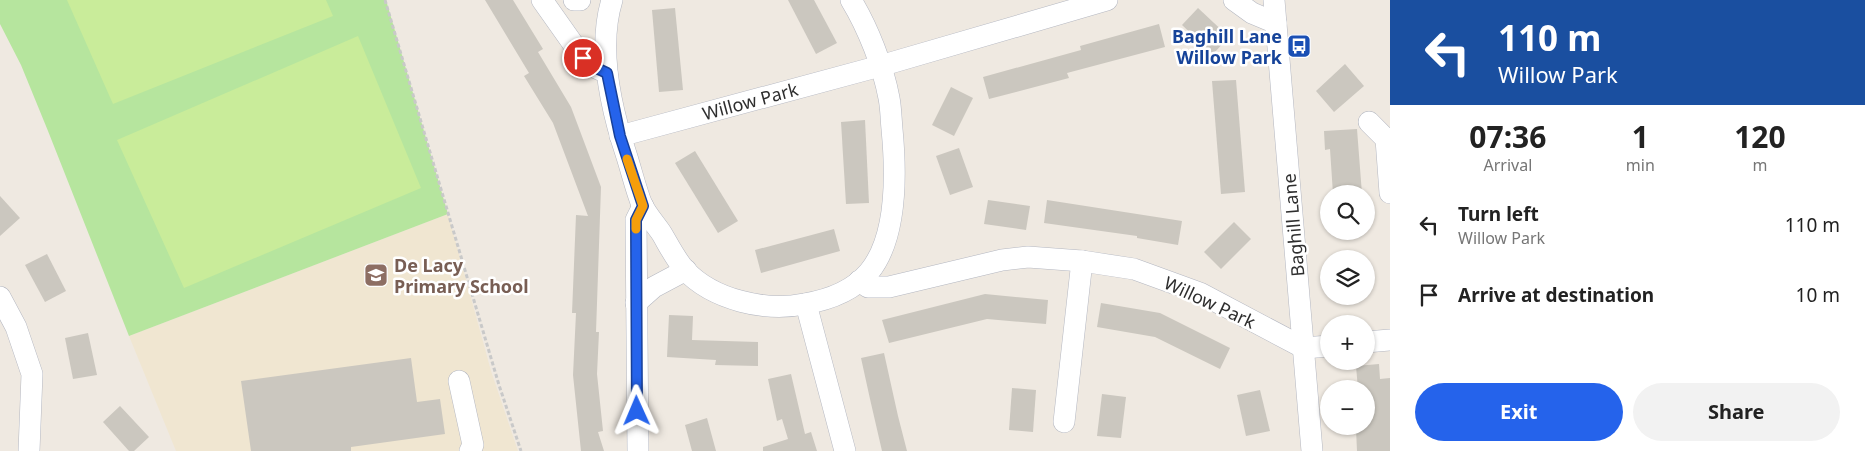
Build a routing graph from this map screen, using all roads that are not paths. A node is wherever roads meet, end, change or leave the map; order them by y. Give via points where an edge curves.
1 (542, 0) edge
2 (574, 0) edge
3 (580, 0) edge
4 (612, 0) edge
5 (851, 0) edge
6 (1107, 0) edge
7 (1234, 0) edge
8 (1274, 0) edge
9 (1276, 23) junction
10 (880, 66) junction
11 (607, 73) junction
12 (1369, 122) dead end
13 (620, 136) junction
14 (1388, 137) edge
15 (1390, 184) edge
16 (643, 206) junction
17 (1082, 261) junction
18 (686, 270) junction
19 (859, 281) junction
20 (0, 296) edge
21 (636, 302) junction
22 (806, 304) junction
23 (1390, 340) edge
24 (1375, 341) edge
25 (1320, 347) edge
26 (1304, 348) junction
27 (459, 381) dead end
28 (1064, 422) dead end
29 (29, 451) edge
30 (470, 451) edge
31 (638, 451) edge
32 (844, 451) edge
33 (1312, 451) edge

1 - 11 street via 583,58
2 - 3 street
4 - 11 street via 607,29
5 - 10 street via 860,14
6 - 10 street, Willow Park
7 - 9 street via 1252,13
8 - 9 street, Baghill Lane
9 - 26 street, Baghill Lane
10 - 13 street, Willow Park
10 - 19 street via 889,98 895,183 890,224 880,255
11 - 13 street
12 - 14 street
13 - 16 street
14 - 15 street
16 - 18 street
16 - 21 street via 636,220
17 - 19 street, Willow Park via 1028,257 1002,260 889,287 868,287
17 - 26 street, Willow Park via 1134,270 1200,294
17 - 28 street
18 - 21 street via 654,286
18 - 22 street via 716,292 737,302 771,307
19 - 22 street via 848,291
20 - 29 street via 16,327 32,374
21 - 31 street
22 - 32 street
23 - 24 street
25 - 26 street
26 - 33 street, Baghill Lane
27 - 30 street via 473,445

